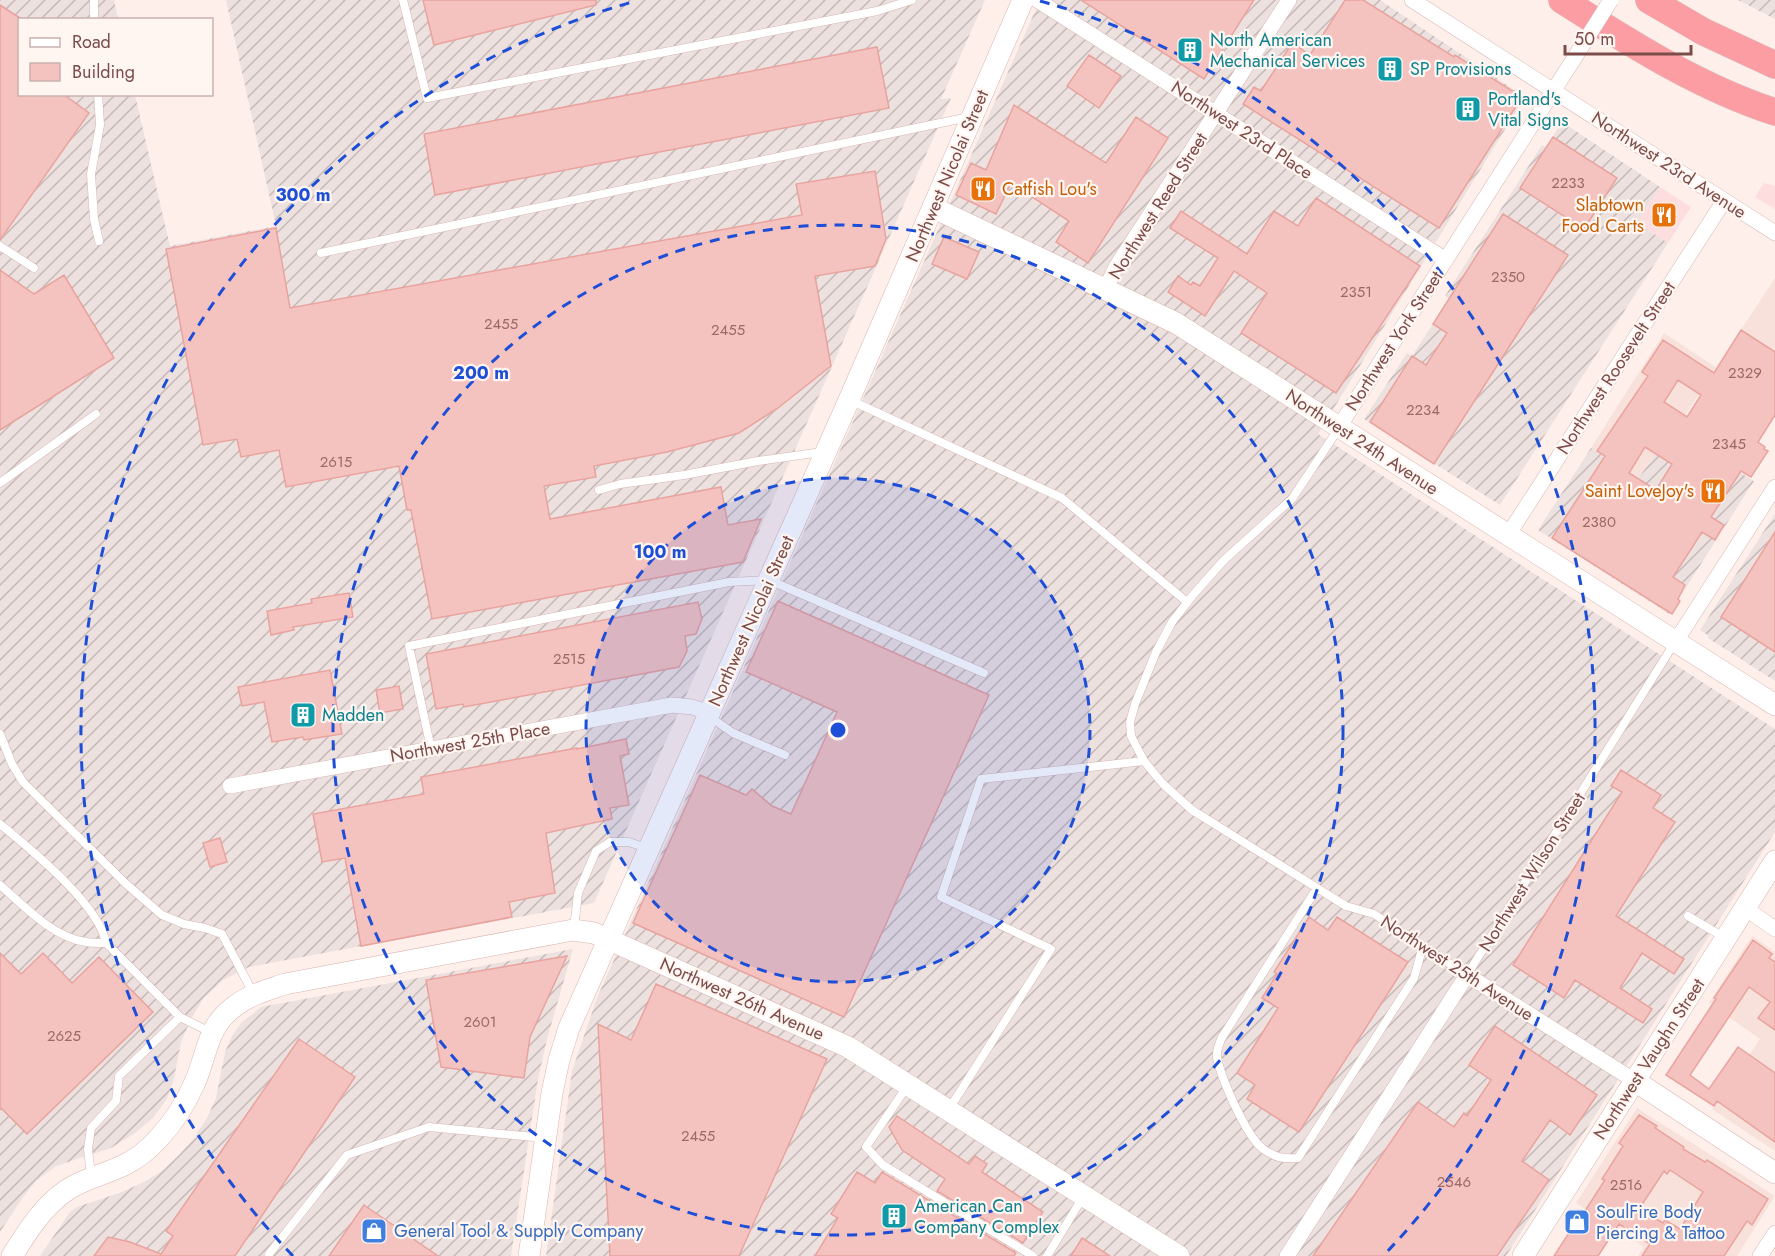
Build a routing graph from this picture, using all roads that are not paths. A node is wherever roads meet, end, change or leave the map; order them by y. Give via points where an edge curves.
1 (94, 0) edge
2 (403, 0) edge
3 (912, 0) edge
4 (1023, 0) edge
5 (1037, 0) edge
6 (1289, 0) edge
7 (1412, 0) edge
8 (1562, 0) edge
9 (1611, 0) edge
10 (1649, 0) edge
11 (94, 18) edge
12 (1775, 65) edge
13 (1554, 92) junction
14 (98, 96) edge
15 (1775, 112) edge
16 (1216, 113) junction
17 (973, 116) junction
18 (1724, 201) junction
19 (934, 208) junction
20 (1775, 233) edge
21 (99, 241) dead end
22 (0, 246) edge
23 (321, 253) dead end
24 (1446, 260) junction
25 (34, 268) dead end
26 (1105, 290) junction
27 (849, 400) junction
28 (96, 414) dead end
29 (1339, 427) junction
30 (826, 452) junction
31 (0, 483) edge
32 (1775, 487) edge
33 (599, 490) dead end
34 (1508, 535) junction
35 (769, 580) junction
36 (1187, 602) junction
37 (1676, 641) junction
38 (984, 673) dead end
39 (1775, 705) edge
40 (710, 714) junction
41 (0, 734) edge
42 (431, 749) junction
43 (785, 755) dead end
44 (1144, 761) junction
45 (230, 786) dead end
46 (0, 824) edge
47 (649, 849) junction
48 (1775, 861) edge
49 (0, 885) edge
50 (1317, 888) junction
51 (1745, 908) junction
52 (1688, 916) dead end
53 (1775, 929) edge
54 (573, 930) junction
55 (608, 939) junction
56 (1726, 939) junction
57 (105, 943) junction
58 (1423, 946) junction
59 (1467, 975) junction
60 (254, 995) junction
61 (180, 1017) junction
62 (212, 1033) junction
63 (1635, 1081) junction
64 (908, 1083) junction
65 (949, 1109) junction
66 (546, 1138) junction
67 (1775, 1173) edge
68 (92, 1178) junction
69 (1084, 1196) junction
70 (1775, 1233) edge
71 (268, 1254) dead end
72 (12, 1256) edge
73 (529, 1256) edge
74 (1033, 1256) edge
75 (1047, 1256) edge
76 (1179, 1256) edge
77 (1287, 1256) edge
78 (1523, 1256) edge
79 (1760, 1256) edge

1 - 11 lane
2 - 3 lane via 427,98 877,11
4 - 17 street, Northwest Nicolai Street
5 - 16 street, Northwest 23rd Place
6 - 16 street, Northwest Reed Street
7 - 13 street, Northwest 23rd Avenue
8 - 15 highway via 1692,77
9 - 13 street, Northwest York Street, bridge
10 - 12 highway via 1704,32
13 - 18 street, Northwest 23rd Avenue
13 - 24 street, Northwest York Street
14 - 21 lane via 100,125 91,174
16 - 24 street, Northwest 23rd Place
16 - 26 street, Northwest Reed Street
17 - 19 street, Northwest Nicolai Street
17 - 23 lane
18 - 20 street, Northwest 23rd Avenue
18 - 34 street, Northwest Roosevelt Street
19 - 26 street, Northwest 24th Avenue
19 - 27 street, Northwest Nicolai Street
22 - 25 lane
24 - 29 street, Northwest York Street
26 - 29 street, Northwest 24th Avenue via 1169,320
27 - 30 street, Northwest Nicolai Street
27 - 36 lane via 1062,498
28 - 31 lane
29 - 34 street, Northwest 24th Avenue
29 - 36 lane, Northwest York Street via 1292,499 1224,560
30 - 33 lane
30 - 35 street, Northwest Nicolai Street
32 - 37 street, Northwest Wilson Street
34 - 37 street, Northwest 24th Avenue
35 - 38 lane
35 - 40 street, Northwest Nicolai Street
35 - 42 lane via 729,582 409,646
36 - 44 lane, Northwest York Street via 1156,652 1130,722 1131,736
37 - 39 street, Northwest 24th Avenue
37 - 59 lane, Northwest Wilson Street
40 - 42 street, Northwest 25th Place via 672,705
40 - 43 lane via 733,733
40 - 47 street, Northwest Nicolai Street
41 - 60 lane via 23,782 125,883 162,915 222,934
42 - 45 street, Northwest 25th Place
44 - 50 lane, Northwest 25th Avenue via 1192,810
44 - 65 lane via 981,779 941,897 1050,949
46 - 57 lane via 80,900 101,928
47 - 54 lane via 629,842 610,842 596,851 578,892
47 - 55 street, Northwest Nicolai Street
48 - 51 street, Northwest Vaughn Street
49 - 57 lane via 48,925 71,938
50 - 58 lane, Northwest 25th Avenue via 1346,906 1374,914
50 - 58 lane via 1221,1039 1216,1054 1241,1119 1261,1148 1282,1160 1298,1158 1317,1131 1414,978
51 - 53 street
51 - 56 street, Northwest Vaughn Street
52 - 56 lane
54 - 55 street, Northwest 26th Avenue
54 - 60 street, Northwest 26th Avenue via 285,984
55 - 64 street, Northwest 26th Avenue via 826,1036
55 - 66 street, Northwest Nicolai Street via 561,1052
56 - 63 street, Northwest Vaughn Street
57 - 61 lane
58 - 59 lane, Northwest 25th Avenue
59 - 63 street, Northwest 25th Avenue
59 - 77 street, Northwest Wilson Street
60 - 62 street, Northwest 26th Avenue via 234,1006
61 - 62 lane
61 - 68 lane via 119,1076 116,1101 91,1128 88,1149
62 - 68 street, Northwest 26th Avenue via 197,1079 173,1122 142,1154
63 - 67 street, Northwest 25th Avenue
63 - 78 street, Northwest Vaughn Street
64 - 65 street, Northwest 26th Avenue
64 - 74 lane via 866,1147 883,1165
65 - 69 street, Northwest 26th Avenue
66 - 71 lane via 429,1127 347,1155
66 - 73 street, Northwest Nicolai Street
68 - 72 street, Northwest 26th Avenue via 51,1202
69 - 75 lane
69 - 76 street, Northwest 26th Avenue
70 - 79 street

